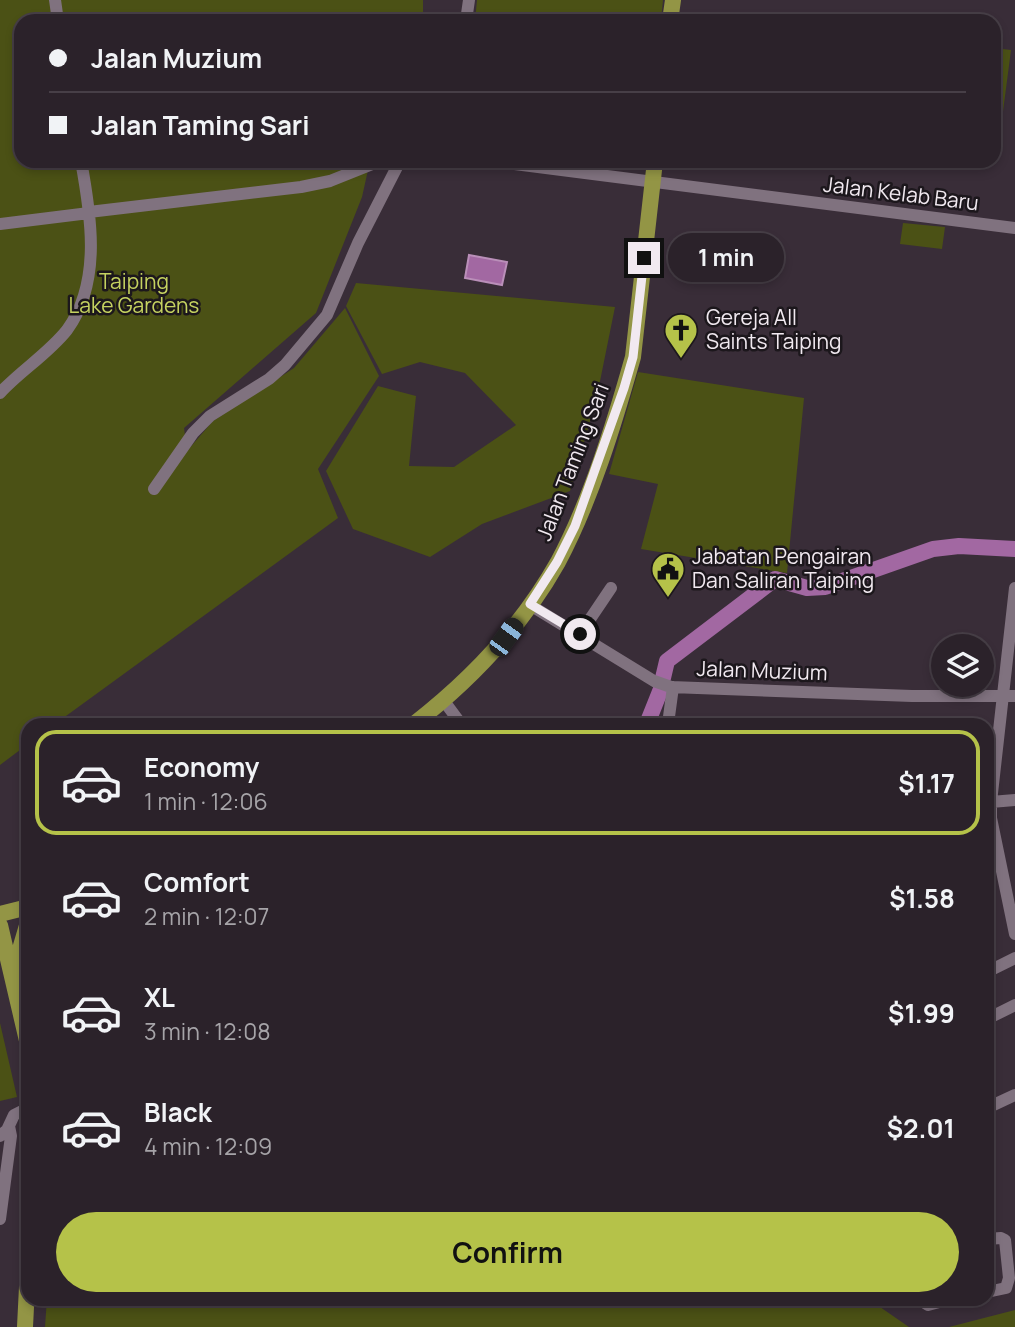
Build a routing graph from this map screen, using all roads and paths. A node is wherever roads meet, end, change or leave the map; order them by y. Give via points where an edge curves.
1 (82, 168) edge
2 (363, 168) edge
3 (396, 168) edge
4 (547, 168) edge
5 (654, 168) edge
6 (653, 181) junction
7 (89, 213) junction
8 (0, 224) edge
9 (1015, 228) edge
10 (0, 393) edge
11 (154, 489) dead end
12 (611, 588) dead end
13 (1015, 588) edge
14 (530, 604) junction
15 (580, 634) junction
16 (673, 687) junction
17 (1008, 696) edge
18 (444, 701) junction
19 (422, 718) edge
20 (457, 718) edge
21 (669, 718) edge
22 (994, 783) edge
23 (1015, 800) edge
24 (994, 802) edge
25 (994, 832) edge
26 (1002, 870) junction
27 (994, 872) edge
28 (1012, 899) edge
29 (21, 909) edge
30 (0, 914) edge
31 (0, 925) edge
32 (1015, 934) edge
33 (21, 940) edge
34 (1015, 958) edge
35 (994, 968) edge
36 (6, 977) edge
37 (1015, 1005) edge
38 (21, 1015) edge
39 (994, 1016) edge
40 (1015, 1095) edge
41 (994, 1105) edge
42 (21, 1112) edge
43 (4, 1131) edge
44 (0, 1219) edge
45 (994, 1238) edge
46 (994, 1291) edge
47 (26, 1306) edge
48 (25, 1327) edge

1 - 7 street
2 - 7 street via 301,187
3 - 11 street via 327,316 285,366 210,416
4 - 6 street, Jalan Kelab Baru
5 - 6 main road, Jalan Taming Sari
6 - 9 street, Jalan Kelab Baru
6 - 14 main road, Jalan Taming Sari via 633,357 624,388 575,526
7 - 8 street
7 - 10 street via 90,263 79,307 60,336
12 - 15 street
13 - 17 street
14 - 15 street, Jalan Muzium
14 - 18 main road, Jalan Taming Sari via 491,655
15 - 16 street, Jalan Muzium via 654,681
16 - 17 street, Jalan Muzium
16 - 21 street
17 - 22 street
18 - 19 main road, Jalan Taming Sari
18 - 20 street
23 - 24 street
25 - 26 street
26 - 27 street
26 - 28 street
28 - 32 street
29 - 30 main road
31 - 36 main road
33 - 36 main road
34 - 35 street
36 - 38 main road
37 - 39 street
40 - 41 street
42 - 43 street
43 - 44 street via 11,1136
45 - 46 street via 1005,1240 1009,1278 1006,1288
47 - 48 main road

